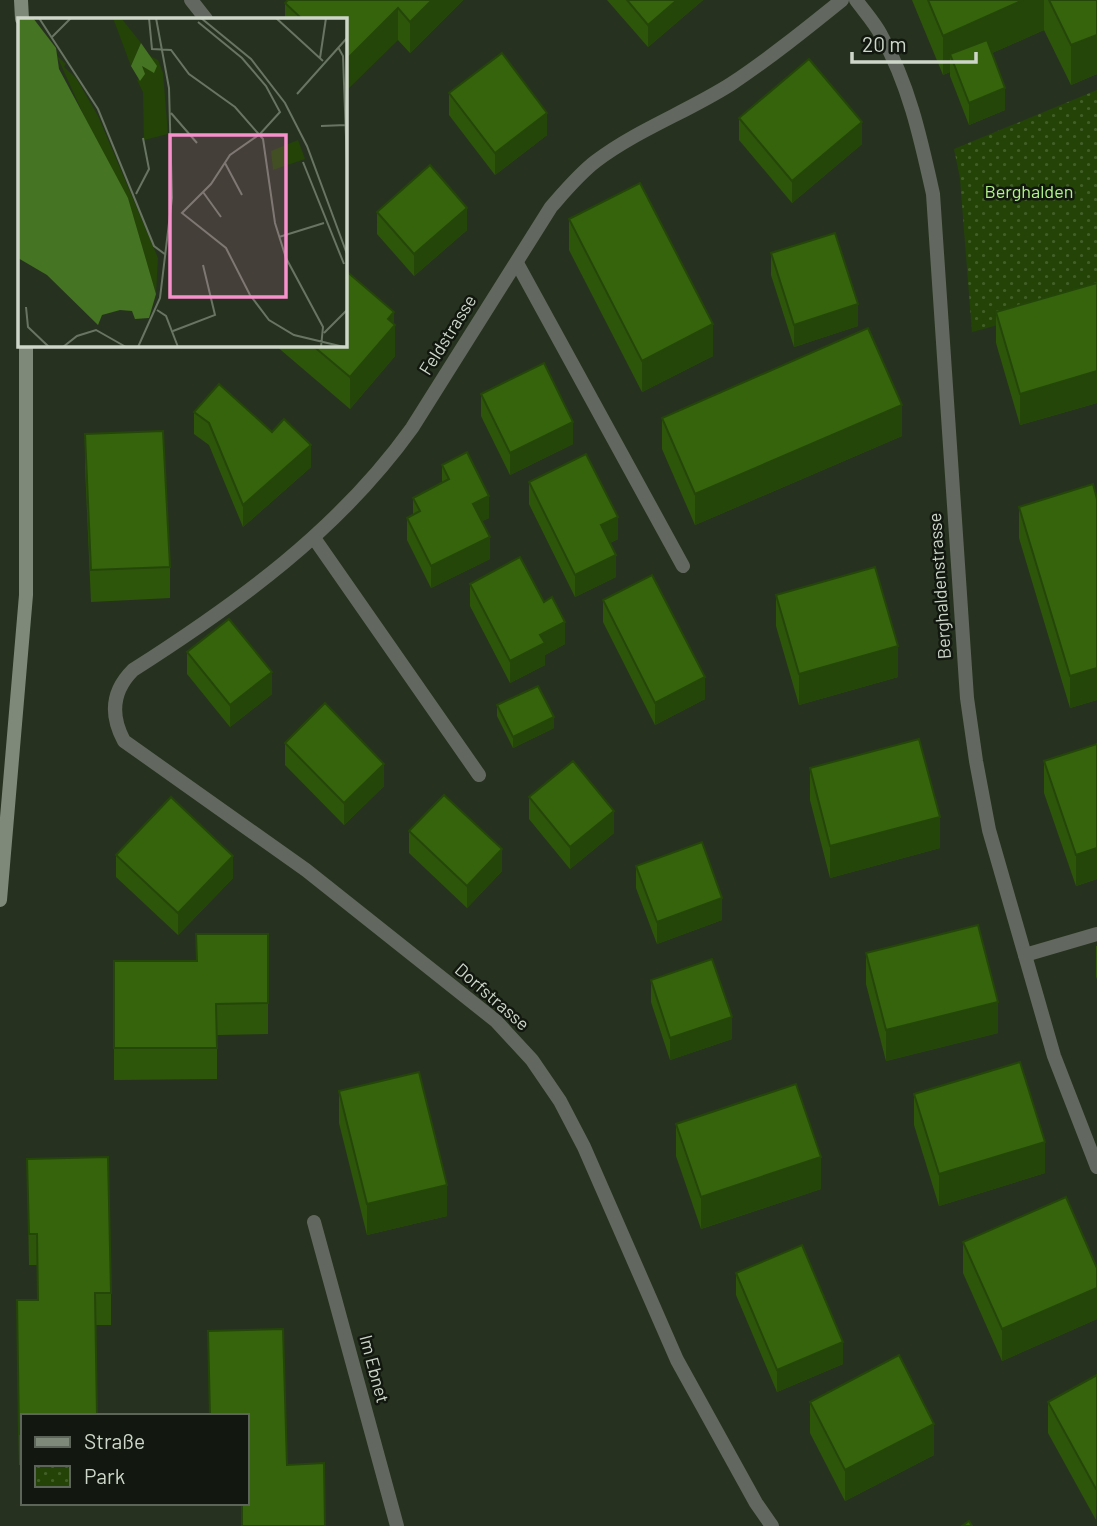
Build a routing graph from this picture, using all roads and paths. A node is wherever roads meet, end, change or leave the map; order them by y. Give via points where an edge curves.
1 (21, 0) edge
2 (191, 0) edge
3 (842, 0) edge
4 (856, 0) edge
5 (22, 18) edge
6 (205, 18) edge
7 (517, 263) junction
8 (26, 346) edge
9 (314, 538) junction
10 (683, 566) dead end
11 (115, 718) joint
12 (479, 775) dead end
13 (0, 900) edge
14 (1097, 934) edge
15 (1025, 955) junction
16 (1097, 1167) edge
17 (314, 1222) dead end
18 (397, 1526) edge
19 (772, 1526) edge

1 - 5 main road
2 - 6 street
3 - 7 street, Feldstrasse via 729,85 596,161 551,207
4 - 15 street, Berghaldenstrasse via 881,34 902,80 933,194 967,698 989,830
7 - 9 street, Feldstrasse via 390,458
7 - 10 street
8 - 13 main road via 26,595
9 - 11 street, Feldstrasse via 253,589 125,678 116,697
9 - 12 street
11 - 19 street, Dorfstrasse via 124,741 306,870 496,1021 531,1060 584,1147 677,1360
14 - 15 street
15 - 16 street, Berghaldenstrasse via 1054,1056
17 - 18 street, Im Ebnet

